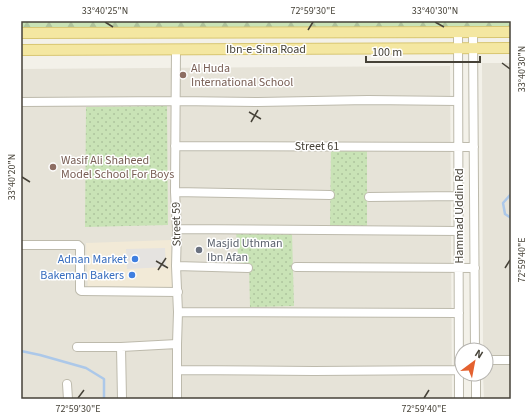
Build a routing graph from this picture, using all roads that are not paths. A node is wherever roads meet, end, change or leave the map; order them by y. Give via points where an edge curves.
1 (458, 32) junction
2 (473, 32) junction
3 (511, 32) edge
4 (21, 33) edge
5 (473, 47) junction
6 (458, 48) junction
7 (511, 48) edge
8 (21, 50) edge
9 (176, 50) junction
10 (176, 101) junction
11 (458, 101) junction
12 (21, 102) edge
13 (175, 146) junction
14 (458, 147) junction
15 (474, 148) junction
16 (175, 192) junction
17 (330, 195) dead end
18 (459, 196) junction
19 (368, 197) dead end
20 (177, 229) junction
21 (459, 231) junction
22 (21, 245) edge
23 (176, 266) junction
24 (296, 266) dead end
25 (248, 268) dead end
26 (459, 268) junction
27 (475, 268) junction
28 (178, 292) junction
29 (178, 312) junction
30 (459, 313) junction
31 (459, 342) edge
32 (475, 342) edge
33 (177, 344) junction
34 (77, 347) dead end
35 (121, 347) junction
36 (494, 360) edge
37 (511, 360) edge
38 (177, 370) junction
39 (454, 370) edge
40 (459, 382) edge
41 (476, 382) edge
42 (67, 384) dead end
43 (68, 399) edge
44 (122, 399) edge
45 (177, 399) edge
46 (459, 399) edge
47 (476, 399) edge

1 - 2 main road, Ibn-e-Sina Road
1 - 4 main road, Ibn-e-Sina Road
1 - 6 street, Hammad Uddin Rd
2 - 3 main road, Ibn-e-Sina Road
2 - 5 street, Hammad Uddin Rd
5 - 6 main road, Ibn-e-Sina Road
5 - 7 main road, Ibn-e-Sina Road
5 - 15 street, Hammad Uddin Rd
6 - 9 main road, Ibn-e-Sina Road
6 - 11 street, Hammad Uddin Rd
8 - 9 main road, Ibn-e-Sina Road
9 - 10 street, Street 59
10 - 11 street
10 - 12 street
10 - 13 street, Street 59
11 - 14 street, Hammad Uddin Rd
13 - 14 street, Street 61
13 - 16 street, Street 59
14 - 15 street, Street 61
14 - 18 street, Hammad Uddin Rd
15 - 27 street, Hammad Uddin Rd
16 - 17 street
16 - 20 street, Street 59
18 - 19 street
18 - 21 street, Hammad Uddin Rd
20 - 21 street
20 - 23 street, Street 59
21 - 26 street, Hammad Uddin Rd
22 - 28 street via 78,245 81,291
23 - 25 street
23 - 28 street, Street 59
24 - 26 street
26 - 27 street
26 - 30 street, Hammad Uddin Rd
27 - 32 street, Hammad Uddin Rd
28 - 29 street, Street 59
29 - 30 street
29 - 33 street, Street 59
30 - 31 street, Hammad Uddin Rd
33 - 35 street
33 - 38 street, Street 59
34 - 35 street
35 - 44 street
36 - 37 street
38 - 39 street
38 - 45 street, Street 59
40 - 46 street, Hammad Uddin Rd
41 - 47 street
42 - 43 street

